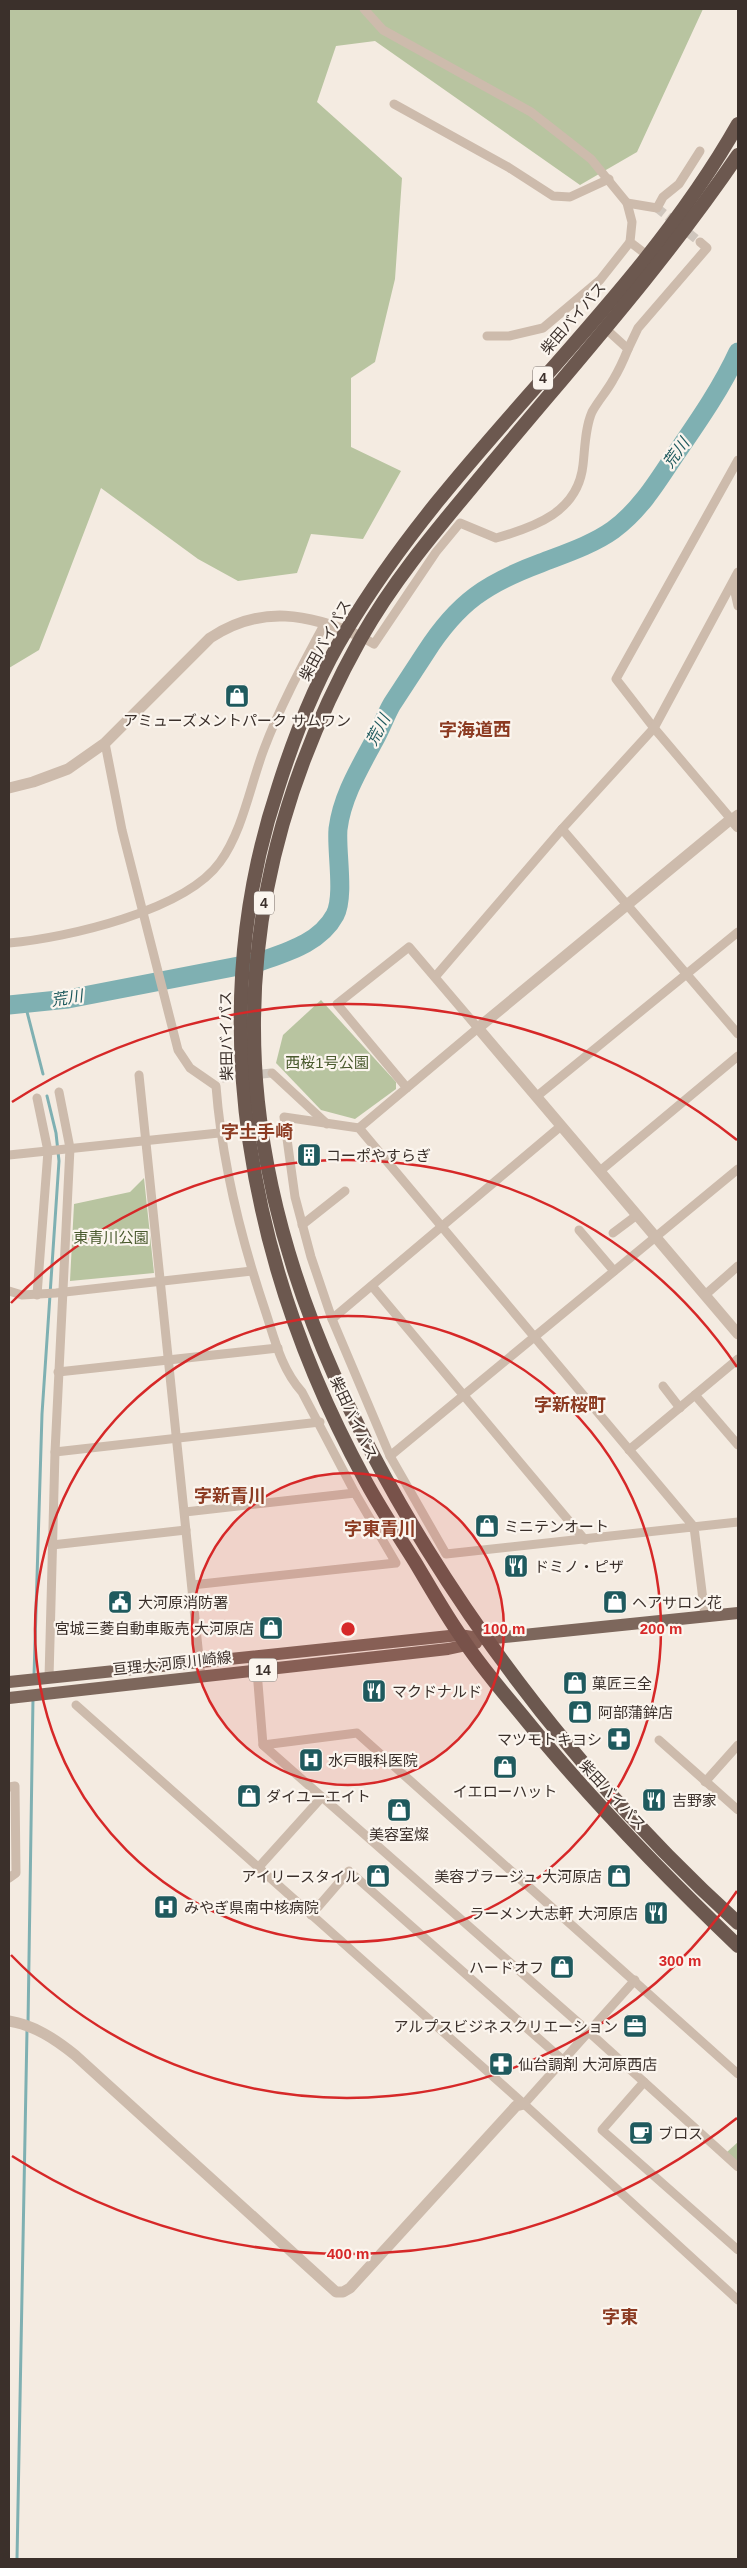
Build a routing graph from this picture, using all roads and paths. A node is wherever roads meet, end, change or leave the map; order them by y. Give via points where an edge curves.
1 (364, 9) edge
2 (394, 104) dead end
3 (738, 124) edge
4 (700, 151) dead end
5 (738, 155) edge
6 (609, 179) junction
7 (627, 203) junction
8 (630, 242) junction
9 (700, 242) dead end
10 (647, 256) junction
11 (606, 329) junction
12 (486, 336) dead end
13 (628, 348) junction
14 (738, 460) edge
15 (738, 572) edge
16 (733, 583) junction
17 (738, 606) edge
18 (324, 623) junction
19 (346, 630) junction
20 (362, 637) junction
21 (654, 728) junction
22 (105, 743) junction
23 (9, 788) edge
24 (736, 820) edge
25 (562, 829) junction
26 (626, 905) junction
27 (143, 910) junction
28 (738, 932) edge
29 (9, 943) edge
30 (687, 975) junction
31 (435, 978) junction
32 (478, 1028) junction
33 (738, 1034) edge
34 (738, 1056) edge
35 (272, 1073) dead end
36 (139, 1075) dead end
37 (407, 1088) junction
38 (59, 1092) dead end
39 (536, 1097) junction
40 (37, 1098) dead end
41 (327, 1124) junction
42 (561, 1126) junction
43 (359, 1128) junction
44 (219, 1133) junction
45 (145, 1140) junction
46 (68, 1148) junction
47 (50, 1150) junction
48 (9, 1155) edge
49 (738, 1169) edge
50 (600, 1171) junction
51 (345, 1190) dead end
52 (637, 1215) junction
53 (302, 1225) junction
54 (442, 1226) junction
55 (579, 1230) dead end
56 (613, 1233) dead end
57 (656, 1237) junction
58 (738, 1266) edge
59 (252, 1271) junction
60 (614, 1271) junction
61 (160, 1281) junction
62 (372, 1286) junction
63 (9, 1291) edge
64 (59, 1293) junction
65 (40, 1294) junction
66 (705, 1295) junction
67 (332, 1319) junction
68 (738, 1334) edge
69 (534, 1337) junction
70 (278, 1348) junction
71 (738, 1360) edge
72 (168, 1361) junction
73 (58, 1372) junction
74 (663, 1386) dead end
75 (696, 1395) junction
76 (462, 1396) junction
77 (680, 1408) junction
78 (320, 1422) junction
79 (176, 1439) junction
80 (738, 1445) edge
81 (629, 1450) junction
82 (55, 1452) junction
83 (390, 1456) junction
84 (355, 1493) junction
85 (185, 1512) junction
86 (738, 1522) edge
87 (694, 1527) junction
88 (186, 1530) junction
89 (585, 1540) junction
90 (52, 1545) junction
91 (192, 1585) junction
92 (738, 1613) edge
93 (705, 1616) junction
94 (459, 1635) junction
95 (485, 1638) junction
96 (468, 1646) junction
97 (199, 1662) junction
98 (153, 1666) junction
99 (257, 1671) junction
100 (201, 1677) junction
101 (38, 1679) junction
102 (9, 1682) edge
103 (154, 1682) junction
104 (9, 1698) edge
105 (76, 1705) dead end
106 (659, 1740) dead end
107 (263, 1745) junction
108 (738, 1745) edge
109 (705, 1782) junction
110 (9, 1787) edge
111 (322, 1797) junction
112 (738, 1810) edge
113 (258, 1868) junction
114 (9, 1878) edge
115 (311, 1915) junction
116 (738, 1923) edge
117 (738, 1946) edge
118 (635, 1980) junction
119 (12, 2022) edge
120 (590, 2033) junction
121 (564, 2061) junction
122 (738, 2074) edge
123 (644, 2082) junction
124 (524, 2104) junction
125 (738, 2167) edge
126 (738, 2250) edge
127 (738, 2300) edge

1 - 6 street via 383,30 531,112 591,160
2 - 6 street via 508,167 553,196 570,197
3 - 10 highway, 柴田バイパス / 4 via 688,203
4 - 7 street via 679,184 663,197 657,208
5 - 11 highway, 柴田バイパス / 4 via 678,241
6 - 7 street
7 - 8 street via 632,222
8 - 10 street
8 - 12 street via 600,280 543,328 509,336
9 - 13 street via 707,248 638,328
10 - 19 highway, 柴田バイパス / 4 via 445,491 397,552
11 - 13 street
11 - 20 highway, 柴田バイパス / 4 via 406,570
13 - 20 street via 614,380 592,413 576,492 560,511 526,529 496,538 460,523 436,552 374,644
14 - 21 street via 616,678
15 - 16 street
16 - 17 street
16 - 21 street
18 - 19 street
18 - 22 street via 279,615 254,617 228,626 210,638
18 - 27 street via 285,700 231,844 220,862 195,886
19 - 20 street
19 - 94 highway, 柴田バイパス / 4 via 304,713 270,812 255,870 242,960 243,1104 252,1166 268,1236 286,1299 313,1370 364,1479
20 - 95 highway, 柴田バイパス / 4 via 318,724 293,785 279,832 264,902 258,954 255,1023 257,1102 264,1157 288,1254 332,1373 388,1484
21 - 24 street
21 - 25 street
22 - 23 street via 68,769
22 - 27 street via 122,830
24 - 26 street
25 - 26 street
25 - 31 street
26 - 30 street
26 - 32 street
27 - 29 street via 92,930
27 - 44 street via 178,1050 190,1068 219,1082
28 - 30 street
30 - 33 street
30 - 39 street
31 - 32 street
31 - 37 street via 409,948 337,1004
32 - 37 street
32 - 39 street
34 - 50 street
35 - 41 street
36 - 45 street
37 - 43 street
38 - 46 street
39 - 42 street
40 - 47 street
41 - 43 street
41 - 53 street via 284,1117
42 - 50 street
42 - 54 street
43 - 54 street
44 - 45 street
44 - 59 street
45 - 46 street
45 - 61 street
46 - 47 street
46 - 64 street
47 - 48 street
47 - 65 street
49 - 57 street
50 - 52 street
51 - 53 street
52 - 56 street
52 - 57 street
53 - 67 street
54 - 62 street
54 - 69 street
55 - 60 street
57 - 60 street
57 - 66 street
58 - 66 street
59 - 61 street
59 - 70 street
60 - 69 street
61 - 64 street
61 - 72 street
62 - 67 street
62 - 76 street
63 - 65 street via 22,1295
64 - 65 street
64 - 73 street
66 - 68 street
67 - 83 street
69 - 76 street
69 - 81 street
70 - 72 street
70 - 78 street via 290,1379
71 - 75 street
72 - 73 street
72 - 79 street
73 - 82 street
74 - 77 street
75 - 77 street
75 - 80 street
76 - 83 street
76 - 89 street
77 - 81 street
78 - 79 street
78 - 84 street
79 - 82 street
79 - 85 street
81 - 87 street
82 - 90 street
83 - 89 street via 446,1554
84 - 85 street
84 - 91 street via 396,1563
85 - 88 street
86 - 87 street
87 - 89 street
87 - 93 street
88 - 90 street
88 - 91 street
90 - 101 street
91 - 97 street
92 - 93 main road, 亘理大河原川崎線 / 14
93 - 95 main road, 亘理大河原川崎線 / 14
94 - 95 main road, 亘理大河原川崎線 / 14
94 - 96 highway, 柴田バイパス / 4
94 - 97 main road, 亘理大河原川崎線 / 14
95 - 96 main road, 亘理大河原川崎線 / 14
95 - 116 highway, 柴田バイパス / 4 via 540,1712 607,1789
96 - 99 main road, 亘理大河原川崎線 / 14
96 - 117 highway, 柴田バイパス / 4 via 575,1780
97 - 98 main road, 亘理大河原川崎線 / 14
97 - 100 street
98 - 101 main road, 亘理大河原川崎線 / 14
98 - 103 street
99 - 100 main road, 亘理大河原川崎線 / 14
99 - 107 street
100 - 103 main road, 亘理大河原川崎線 / 14
101 - 102 main road, 亘理大河原川崎線 / 14
103 - 104 main road, 亘理大河原川崎線 / 14
105 - 113 street
106 - 109 street
107 - 111 street
107 - 118 street via 357,1734
108 - 109 street
109 - 112 street
110 - 114 street via 15,1786 16,1873
111 - 113 street
111 - 120 street
113 - 115 street
115 - 121 street via 349,1871
115 - 124 street
118 - 120 street
118 - 122 street
119 - 124 street via 55,2039 75,2055 336,2292 350,2288 516,2106
120 - 121 street
120 - 123 street
121 - 124 street
123 - 125 street
123 - 126 street via 602,2130
124 - 127 street

